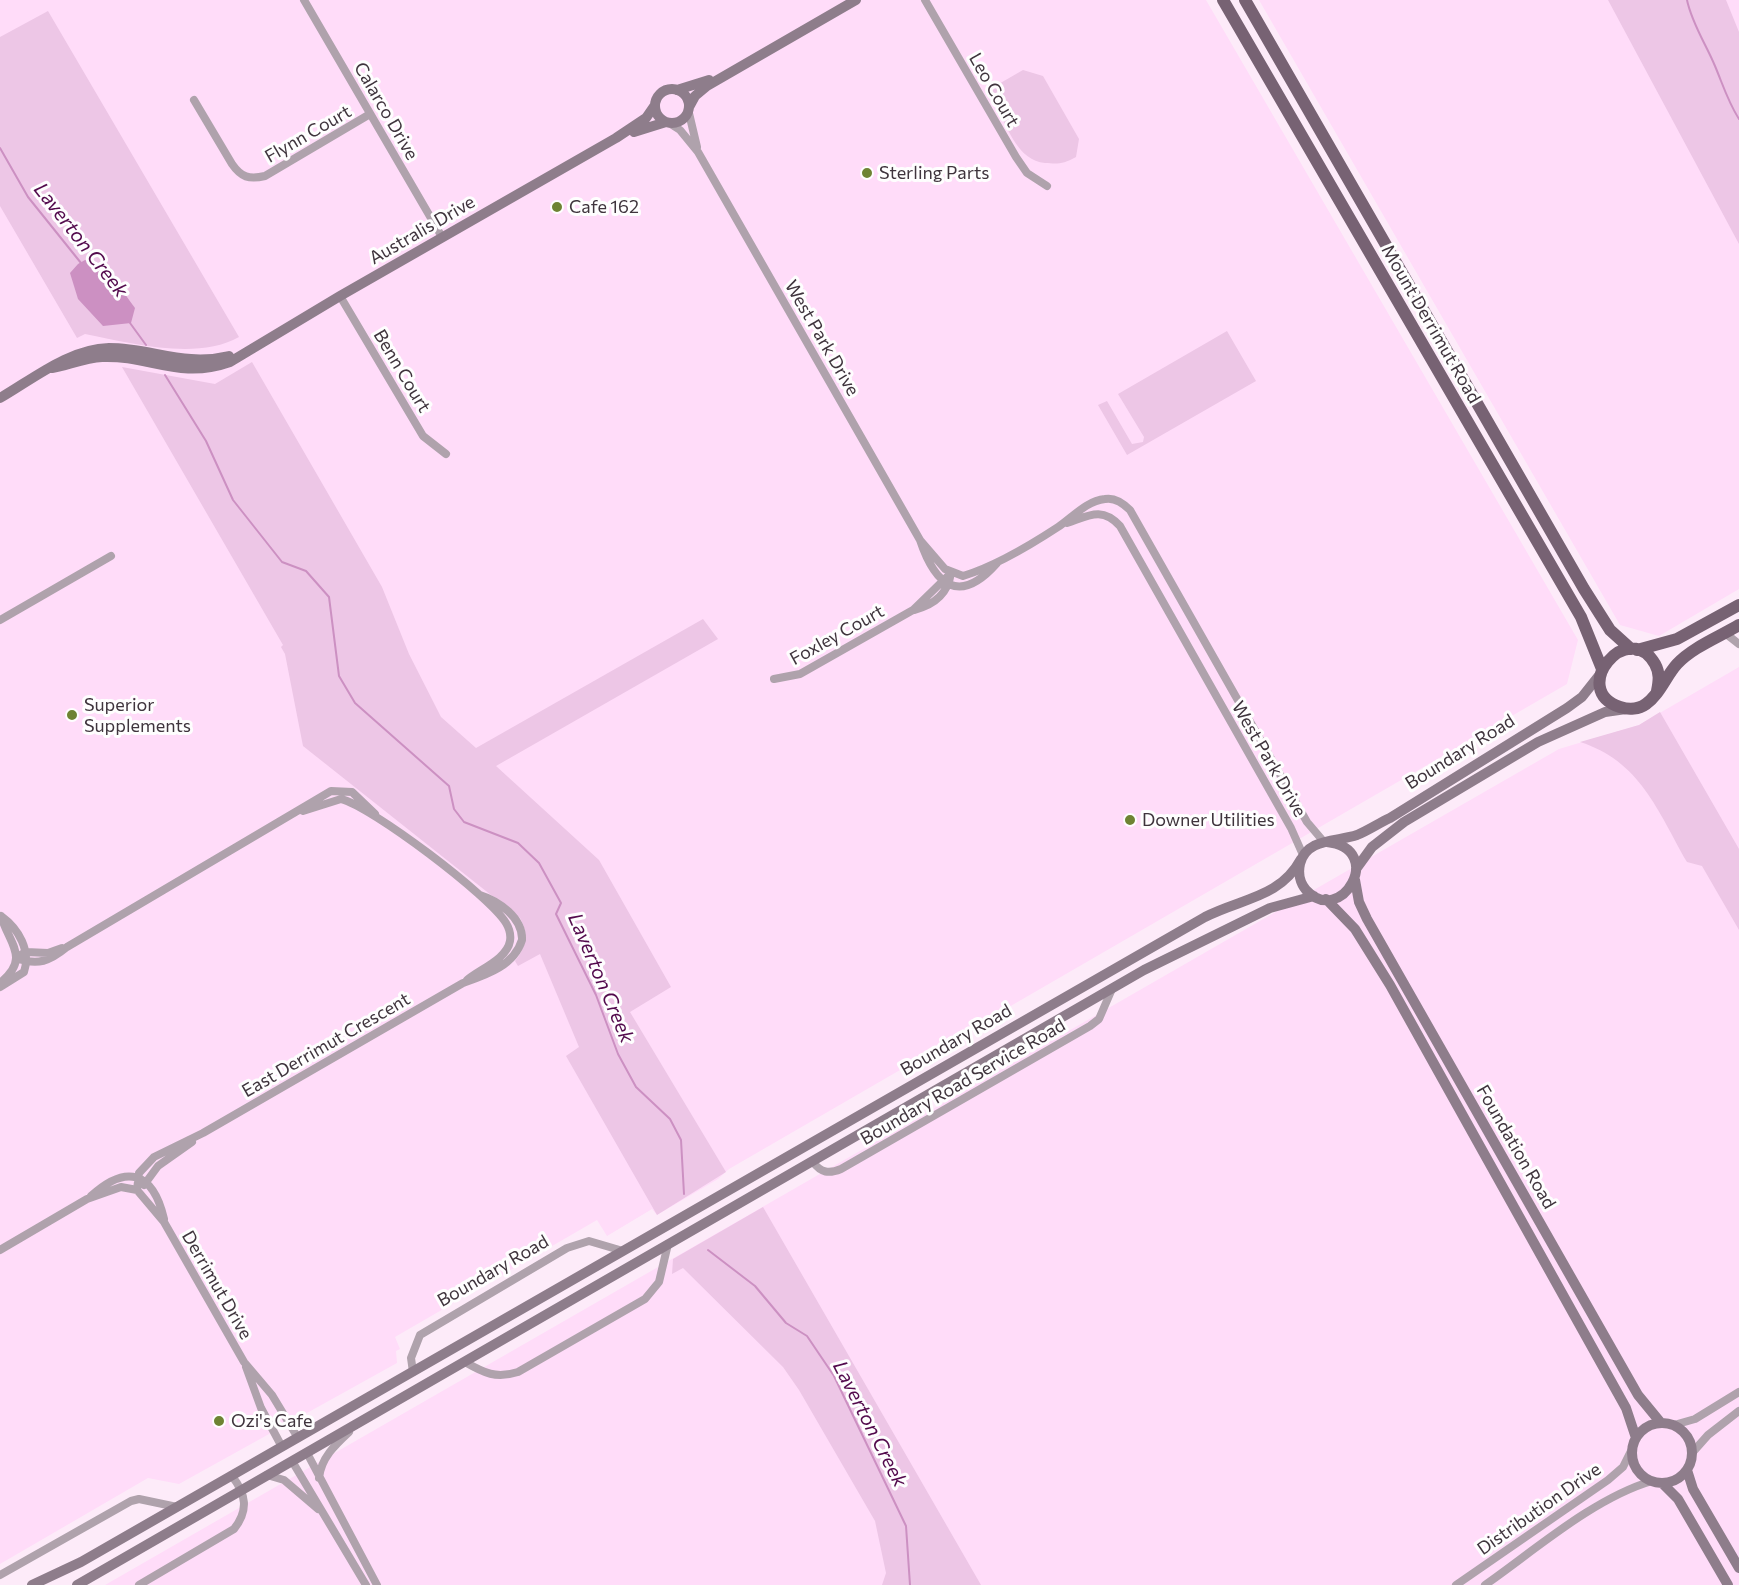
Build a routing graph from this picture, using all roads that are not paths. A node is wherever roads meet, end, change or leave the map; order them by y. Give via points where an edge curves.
1 (304, 0) edge
2 (856, 0) edge
3 (925, 0) edge
4 (1223, 0) edge
5 (1245, 0) edge
6 (737, 69) junction
7 (677, 90) junction
8 (194, 100) dead end
9 (655, 105) junction
10 (688, 108) junction
11 (370, 114) junction
12 (667, 122) junction
13 (616, 138) junction
14 (698, 152) junction
15 (1047, 186) dead end
16 (442, 237) junction
17 (340, 296) junction
18 (0, 398) edge
19 (446, 454) dead end
20 (1111, 498) junction
21 (1104, 513) junction
22 (1059, 526) junction
23 (921, 540) junction
24 (111, 556) dead end
25 (998, 562) junction
26 (951, 573) junction
27 (940, 580) junction
28 (949, 586) junction
29 (1739, 605) edge
30 (913, 610) junction
31 (0, 620) edge
32 (1739, 625) edge
33 (1725, 633) junction
34 (1739, 644) edge
35 (1634, 650) junction
36 (1218, 665) junction
37 (1601, 671) junction
38 (1224, 676) junction
39 (774, 679) dead end
40 (1207, 679) junction
41 (1657, 691) junction
42 (1626, 709) junction
43 (1325, 842) junction
44 (1302, 857) junction
45 (1356, 875) junction
46 (480, 895) junction
47 (1314, 896) junction
48 (1326, 899) junction
49 (1, 915) edge
50 (67, 947) junction
51 (26, 952) junction
52 (16, 958) junction
53 (26, 961) junction
54 (1401, 978) junction
55 (463, 983) junction
56 (0, 985) edge
57 (1390, 985) junction
58 (1113, 988) junction
59 (203, 1133) junction
60 (804, 1147) junction
61 (813, 1162) junction
62 (138, 1177) junction
63 (147, 1182) junction
64 (137, 1190) junction
65 (87, 1199) junction
66 (165, 1222) junction
67 (668, 1244) junction
68 (0, 1250) edge
69 (623, 1251) junction
70 (244, 1362) junction
71 (465, 1362) junction
72 (413, 1372) junction
73 (439, 1377) junction
74 (1739, 1392) edge
75 (1739, 1411) edge
76 (359, 1423) junction
77 (1661, 1423) junction
78 (1674, 1425) junction
79 (298, 1438) junction
80 (1636, 1438) junction
81 (282, 1447) junction
82 (1632, 1449) junction
83 (307, 1453) junction
84 (1692, 1453) junction
85 (292, 1461) junction
86 (1687, 1470) junction
87 (267, 1475) junction
88 (232, 1476) junction
89 (319, 1479) junction
90 (1657, 1482) junction
91 (243, 1490) junction
92 (177, 1507) junction
93 (324, 1514) junction
94 (1739, 1568) edge
95 (0, 1575) edge
96 (32, 1585) edge
97 (77, 1585) edge
98 (139, 1585) edge
99 (366, 1585) edge
100 (377, 1585) edge
101 (1456, 1585) edge
102 (1485, 1585) edge
103 (1728, 1585) edge

1 - 11 street, Calarco Drive
2 - 6 main road
3 - 15 street, Leo Court via 1016,157 1029,176
4 - 37 main road, Mount Derrimut Road via 1581,617
5 - 35 main road, Mount Derrimut Road via 1601,617
6 - 7 main road
6 - 10 main road via 703,89
7 - 9 main road via 662,92
7 - 10 main road via 687,98
8 - 11 street, Flynn Court via 238,173 250,179 265,176
9 - 12 main road via 657,115
9 - 13 main road, Australis Drive via 646,118
10 - 12 main road via 683,119
10 - 14 street, West Park Drive
11 - 16 street, Calarco Drive
12 - 13 main road, Australis Drive
12 - 14 street, West Park Drive via 680,130
13 - 16 main road, Australis Drive
14 - 23 street, West Park Drive
16 - 17 main road, Australis Drive
17 - 18 main road, Australis Drive via 230,362 211,369 179,369 103,357 52,368
17 - 19 street, Benn Court via 423,436
20 - 21 street
20 - 22 street via 1090,504
20 - 36 street, West Park Drive via 1130,510
21 - 22 street
21 - 40 street, West Park Drive via 1120,526
22 - 25 street
23 - 26 street, West Park Drive
23 - 27 street, West Park Drive
24 - 31 street
25 - 26 street via 963,576
25 - 28 street via 973,581
26 - 27 street, Foxley Court
26 - 28 street
27 - 28 street, West Park Drive
27 - 30 street, Foxley Court
28 - 30 street, Foxley Court via 936,601
29 - 35 main road via 1677,639
30 - 39 street, Foxley Court via 800,674
32 - 33 main road
33 - 34 street
33 - 41 main road via 1688,655
35 - 37 main road via 1613,654
35 - 41 main road via 1647,654 1658,671
36 - 38 street, West Park Drive
36 - 40 street
37 - 42 main road via 1608,700
37 - 43 main road, Boundary Road via 1582,697 1567,708 1390,818 1361,833
38 - 40 street
38 - 43 street, West Park Drive via 1307,822
40 - 44 street, West Park Drive via 1291,828
41 - 42 main road via 1644,705
42 - 45 main road, Boundary Road via 1605,712 1538,742 1383,836
43 - 44 main road via 1312,846
43 - 45 main road via 1344,847 1355,861
44 - 47 main road via 1299,876
44 - 60 main road, Boundary Road via 1285,883 1205,917
45 - 48 main road via 1344,895
45 - 54 main road, Foundation Road via 1359,902
46 - 50 street, East Derrimut Crescent via 352,792 338,790 318,798
46 - 55 street, East Derrimut Crescent via 506,923 510,941 504,953
46 - 55 street, East Derrimut Crescent via 512,915 520,926 522,940 516,953 503,965
47 - 48 main road
47 - 58 main road, Boundary Road via 1270,909
48 - 57 main road, Foundation Road via 1355,928
49 - 51 street
49 - 52 street
50 - 51 street, East Derrimut Crescent via 48,953
50 - 53 street, East Derrimut Crescent via 47,961
51 - 52 street
51 - 53 street
52 - 53 street
52 - 56 street
53 - 56 street via 19,977
54 - 57 main road
54 - 77 main road, Foundation Road via 1638,1395
55 - 59 street, East Derrimut Crescent
57 - 80 main road, Foundation Road via 1626,1408
58 - 61 main road, Boundary Road
58 - 61 street, Boundary Road Service Road via 1099,1019 1090,1026 841,1169 827,1172
59 - 62 street, East Derrimut Crescent via 154,1157
59 - 63 street, East Derrimut Crescent via 158,1166
60 - 61 main road
60 - 69 main road, Boundary Road
61 - 67 main road, Boundary Road
62 - 63 street
62 - 64 street
62 - 65 street via 116,1178
63 - 64 street, East Derrimut Crescent
63 - 66 street, Derrimut Drive
64 - 65 street via 121,1187
64 - 66 street, Derrimut Drive
65 - 68 street
66 - 70 street, Derrimut Drive
67 - 71 main road, Boundary Road
67 - 71 street via 658,1282 645,1299 518,1372 495,1376
69 - 72 main road, Boundary Road
69 - 72 street, Boundary Road via 589,1241 567,1248 420,1335 411,1358
70 - 79 street, Derrimut Drive via 277,1402
70 - 81 street, Derrimut Drive via 261,1408
71 - 73 main road, Boundary Road
72 - 73 main road
72 - 79 main road, Boundary Road
73 - 76 main road, Boundary Road
74 - 78 street via 1695,1419
75 - 84 street
76 - 83 main road, Boundary Road
76 - 89 street via 327,1456
77 - 78 main road
77 - 80 main road via 1651,1425
78 - 84 main road via 1687,1437
79 - 81 main road, Boundary Road
79 - 83 main road
80 - 82 main road
81 - 85 main road
81 - 88 main road, Boundary Road
82 - 90 main road via 1636,1469
82 - 101 street, Distribution Drive via 1623,1467 1608,1480
83 - 85 main road, Boundary Road
83 - 89 street
84 - 86 main road
85 - 87 main road, Boundary Road
85 - 93 street
86 - 90 main road via 1672,1481
86 - 94 main road via 1693,1489
87 - 91 main road, Boundary Road
87 - 93 street via 284,1480
88 - 91 street
88 - 92 main road, Boundary Road
89 - 100 street
90 - 102 street, Distribution Drive via 1629,1488 1605,1501
90 - 103 main road via 1678,1498
91 - 97 main road, Boundary Road
91 - 98 street via 244,1510 234,1529
92 - 95 street via 139,1499 122,1504
92 - 96 main road, Boundary Road
93 - 99 street

